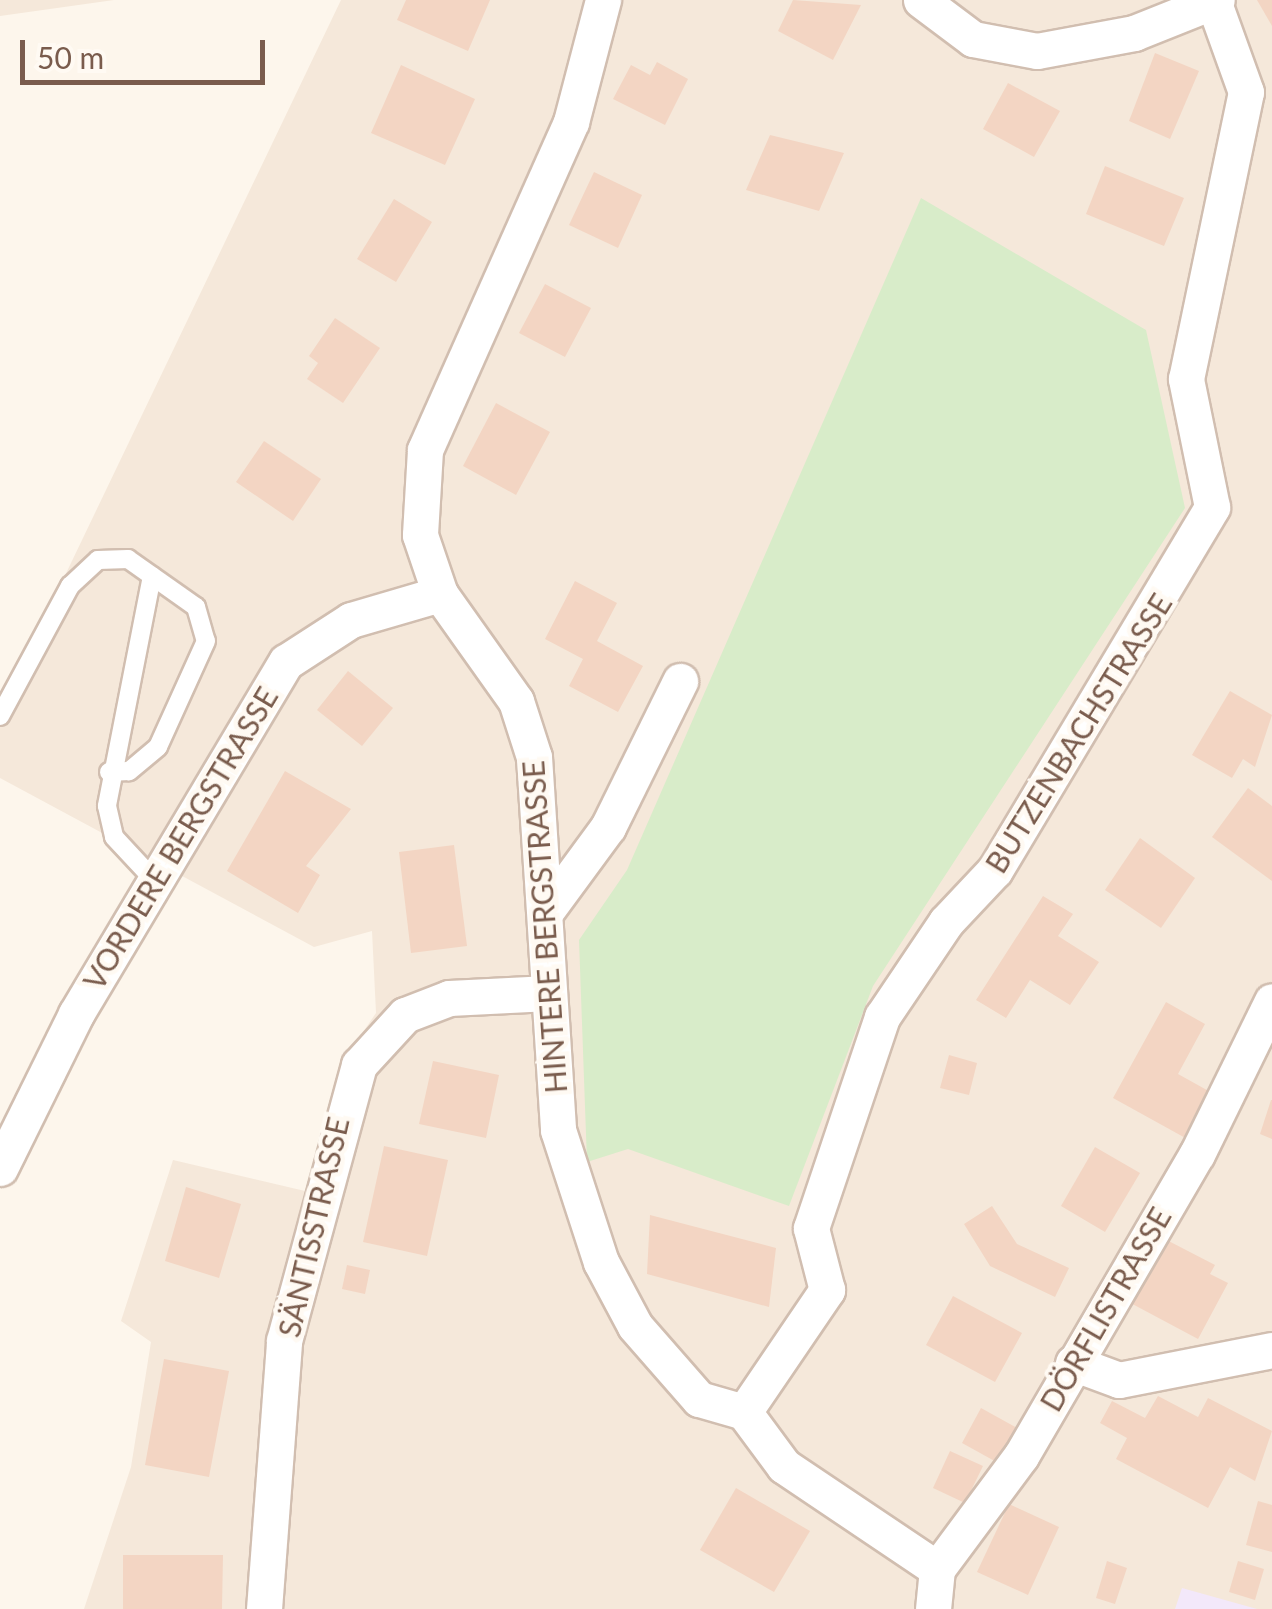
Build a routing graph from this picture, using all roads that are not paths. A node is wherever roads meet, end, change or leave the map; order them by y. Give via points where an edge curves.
1 (603, 0) edge
2 (921, 0) edge
3 (1215, 2) edge
4 (152, 576) junction
5 (440, 594) junction
6 (680, 681) dead end
7 (0, 716) edge
8 (109, 772) junction
9 (154, 880) junction
10 (547, 910) junction
11 (549, 994) junction
12 (1272, 1001) edge
13 (0, 1168) edge
14 (1272, 1350) edge
15 (1073, 1363) junction
16 (744, 1412) junction
17 (937, 1570) junction
18 (264, 1609) edge
19 (933, 1609) edge

1 - 5 street, HINTERE BERGSTRASSE via 570,122 425,450 416,494
2 - 3 street via 973,39 1037,50 1134,34
3 - 16 street, BUTZENBACHSTRASSE via 1246,92 1186,378 1212,506 995,870 946,922 882,1018 810,1228 828,1290
4 - 7 lane via 112,556 84,570
4 - 8 lane
4 - 8 lane via 196,607 206,642 158,746 129,770
5 - 9 street, VORDERE BERGSTRASSE via 351,620 286,662
5 - 10 street, HINTERE BERGSTRASSE via 516,701 534,756
6 - 10 street via 608,827
8 - 9 lane via 114,836
9 - 13 street, VORDERE BERGSTRASSE
10 - 11 street, HINTERE BERGSTRASSE
11 - 16 street, HINTERE BERGSTRASSE via 558,1130 601,1262 675,1376 699,1399
11 - 18 street, SÄNTISSTRASSE via 449,998 405,1015 359,1066 284,1341
12 - 15 street, DÖRFLISTRASSE via 1197,1154
14 - 15 street via 1119,1380
15 - 17 street, DÖRFLISTRASSE via 1021,1456
16 - 17 street via 784,1466
17 - 19 street

